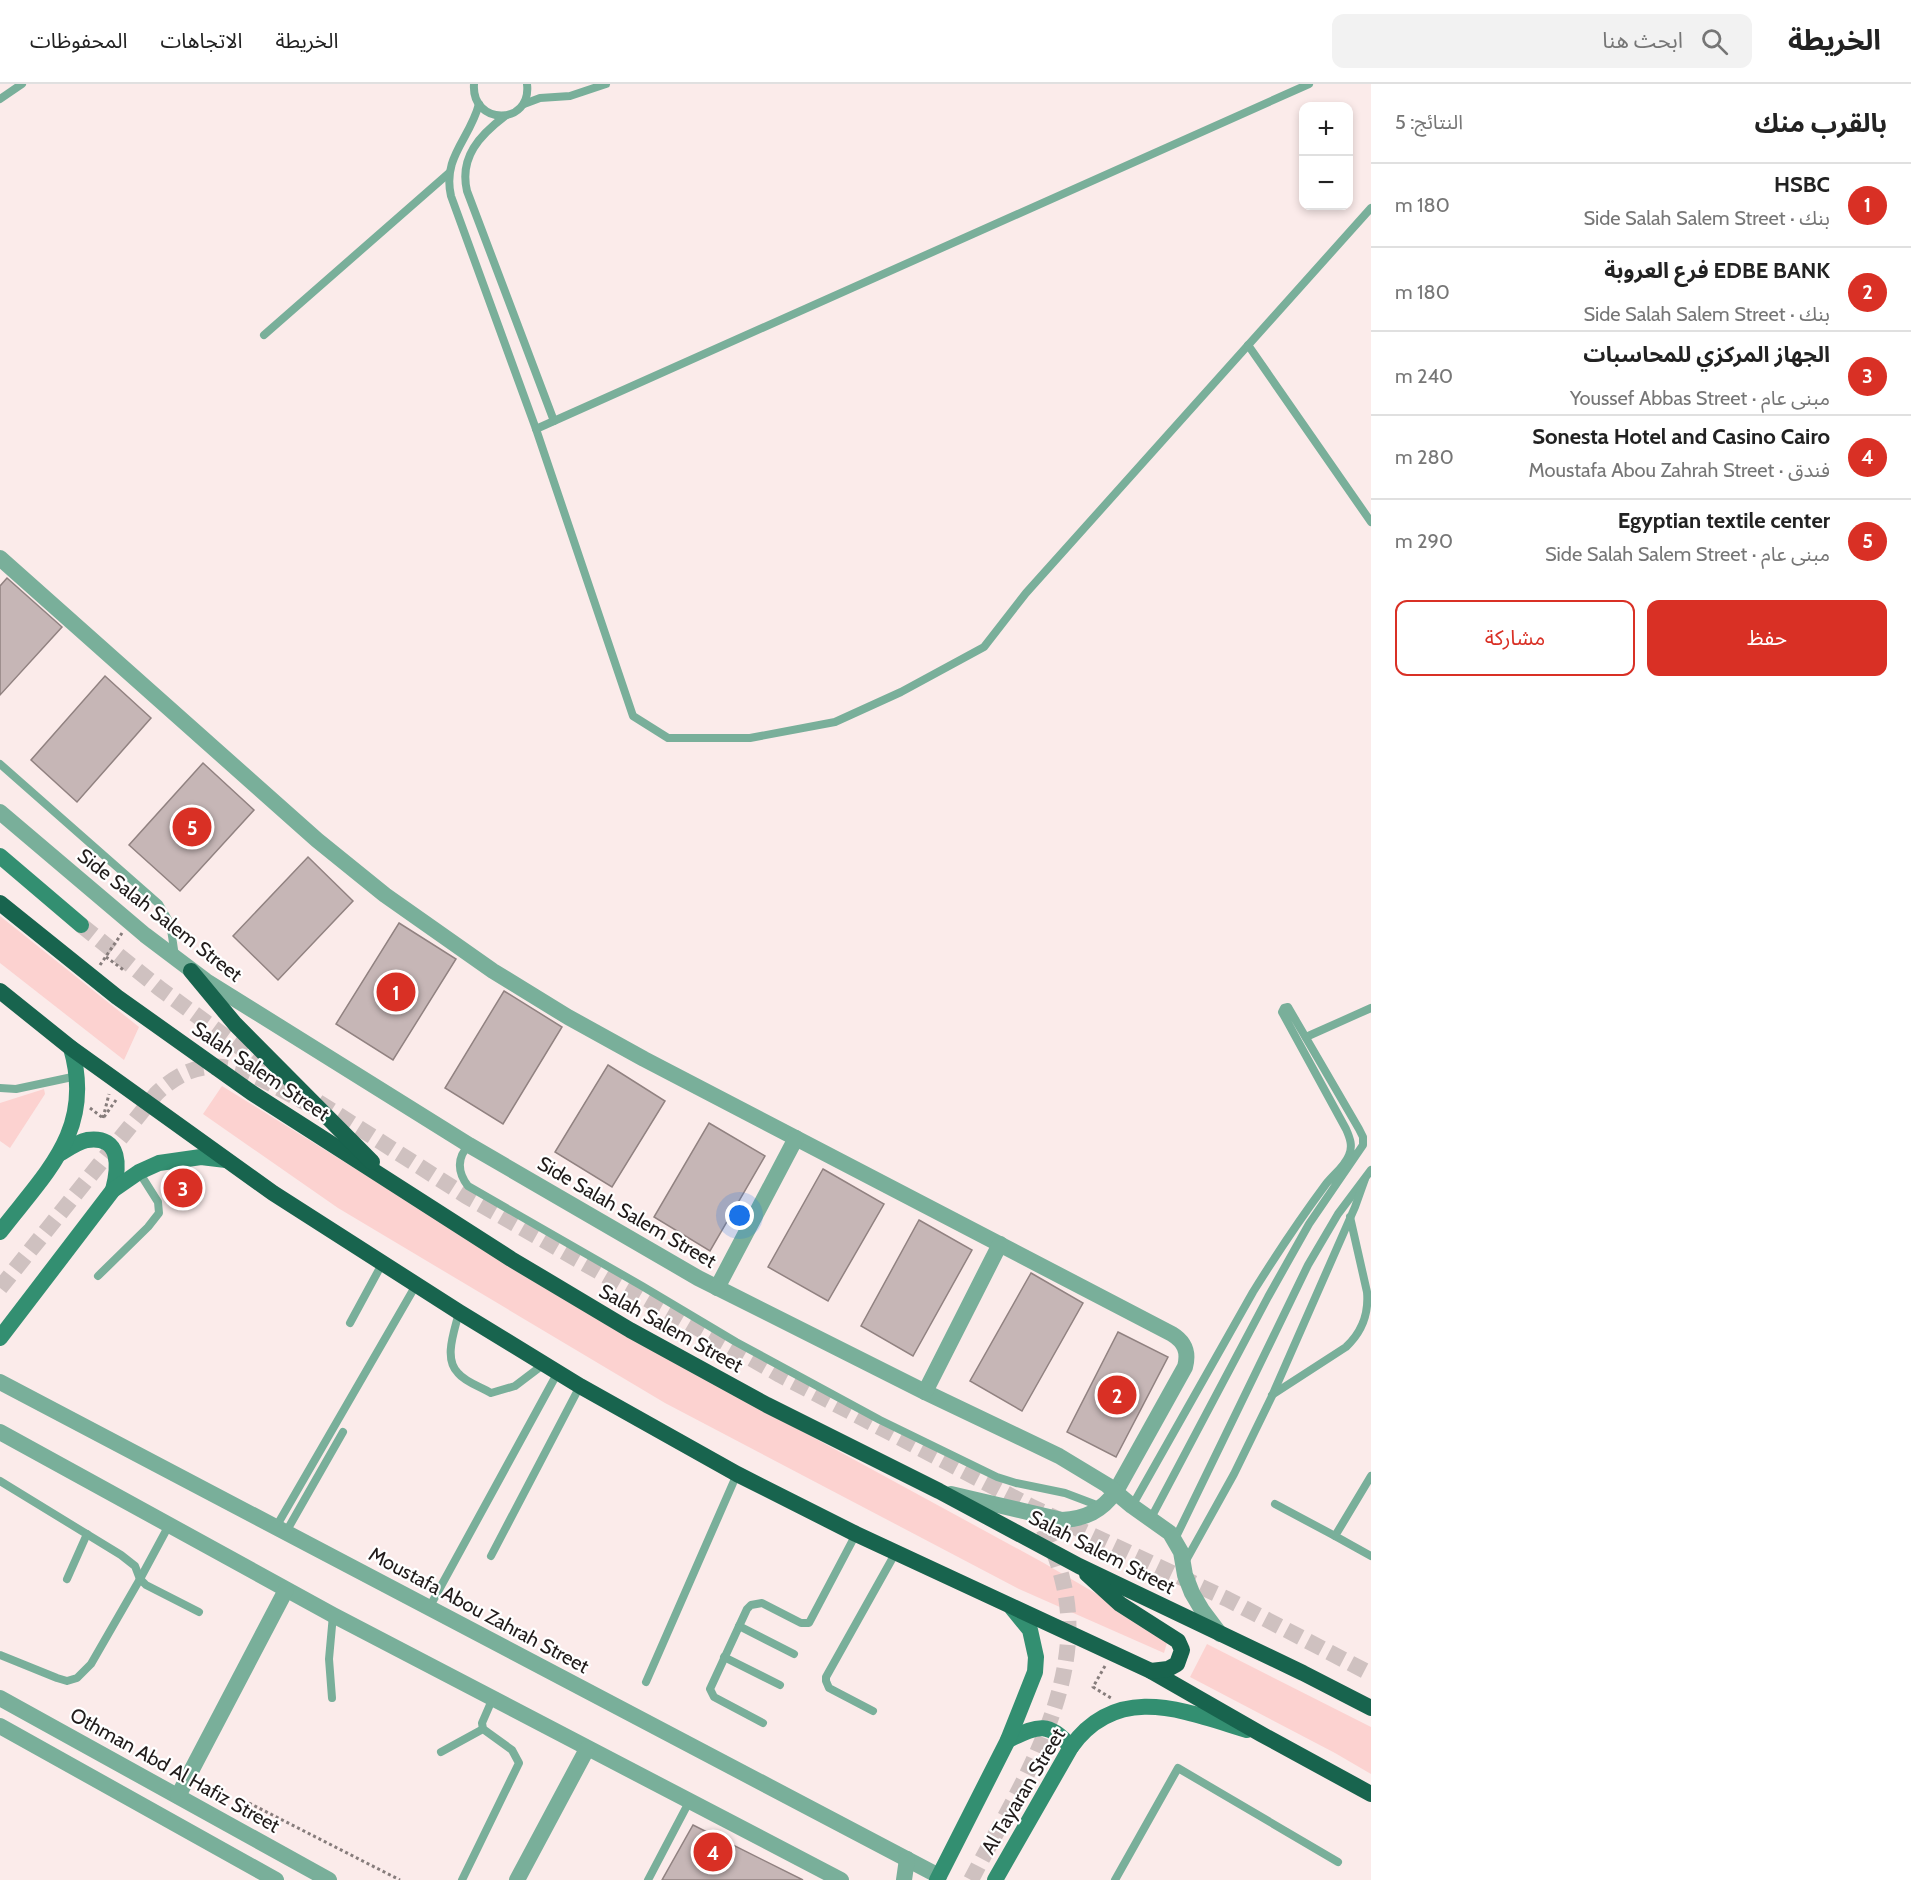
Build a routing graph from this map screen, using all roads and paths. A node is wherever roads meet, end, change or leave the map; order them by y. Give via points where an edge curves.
1 (22, 84) edge
2 (527, 84) edge
3 (606, 84) edge
4 (1309, 84) edge
5 (473, 86) edge
6 (0, 99) edge
7 (479, 104) junction
8 (524, 104) junction
9 (505, 116) junction
10 (449, 173) junction
11 (1371, 208) edge
12 (264, 335) dead end
13 (1248, 345) junction
14 (554, 421) junction
15 (536, 429) junction
16 (1371, 522) edge
17 (0, 558) edge
18 (0, 764) edge
19 (0, 812) edge
20 (0, 856) edge
21 (0, 903) edge
22 (130, 922) junction
23 (81, 926) tunnel mouth
24 (106, 957) junction
25 (176, 960) junction
26 (125, 971) dead end
27 (191, 971) junction
28 (91, 976) junction
29 (0, 991) edge
30 (1371, 1008) edge
31 (1306, 1037) junction
32 (71, 1048) junction
33 (77, 1076) junction
34 (112, 1077) junction
35 (0, 1088) edge
36 (120, 1096) dead end
37 (796, 1138) junction
38 (469, 1145) junction
39 (61, 1153) junction
40 (226, 1160) junction
41 (1371, 1170) edge
42 (140, 1172) junction
43 (1365, 1179) junction
44 (394, 1184) junction
45 (113, 1190) junction
46 (1350, 1216) junction
47 (0, 1232) edge
48 (1000, 1244) junction
49 (382, 1264) junction
50 (98, 1276) dead end
51 (416, 1285) junction
52 (717, 1288) junction
53 (459, 1312) junction
54 (350, 1323) dead end
55 (0, 1338) edge
56 (551, 1368) junction
57 (3, 1385) edge
58 (580, 1386) junction
59 (925, 1392) junction
60 (1272, 1396) junction
61 (0, 1432) edge
62 (342, 1432) dead end
63 (737, 1474) junction
64 (1371, 1476) edge
65 (0, 1481) edge
66 (939, 1491) junction
67 (1116, 1491) junction
68 (1275, 1504) dead end
69 (1132, 1506) junction
70 (1102, 1508) junction
71 (1152, 1518) junction
72 (169, 1525) junction
73 (281, 1529) junction
74 (87, 1534) junction
75 (856, 1534) junction
76 (1335, 1536) junction
77 (1175, 1539) junction
78 (896, 1552) junction
79 (491, 1556) dead end
80 (1371, 1556) edge
81 (1183, 1565) junction
82 (1079, 1566) junction
83 (67, 1579) dead end
84 (140, 1579) junction
85 (286, 1590) junction
86 (429, 1608) junction
87 (1012, 1608) junction
88 (199, 1612) dead end
89 (333, 1615) junction
90 (739, 1626) junction
91 (1220, 1634) junction
92 (794, 1654) dead end
93 (0, 1655) edge
94 (724, 1657) junction
95 (1106, 1665) dead end
96 (1150, 1671) junction
97 (646, 1682) dead end
98 (780, 1685) dead end
99 (1093, 1687) dead end
100 (0, 1698) edge
101 (332, 1698) dead end
102 (492, 1700) junction
103 (1371, 1708) edge
104 (873, 1711) dead end
105 (762, 1723) dead end
106 (0, 1726) edge
107 (483, 1729) junction
108 (1261, 1734) junction
109 (1008, 1740) junction
110 (1071, 1747) junction
111 (587, 1749) junction
112 (441, 1752) dead end
113 (1371, 1794) edge
114 (178, 1796) junction
115 (689, 1802) junction
116 (249, 1803) dead end
117 (908, 1859) junction
118 (1338, 1862) dead end
119 (938, 1878) edge
120 (276, 1880) edge
121 (329, 1880) edge
122 (400, 1880) edge
123 (462, 1880) edge
124 (517, 1880) edge
125 (648, 1880) edge
126 (841, 1880) edge
127 (904, 1880) edge
128 (995, 1880) edge
129 (1115, 1880) edge

1 - 6 lane
2 - 8 lane
3 - 8 lane via 570,96 540,98
4 - 14 lane
5 - 7 lane
7 - 9 lane via 490,114
7 - 10 lane
8 - 9 lane
9 - 14 lane via 481,139 465,165 464,178
10 - 12 lane
10 - 15 lane via 451,196
11 - 13 lane
13 - 15 lane via 1026,593 984,647 835,722 750,738 668,738 633,716
13 - 16 lane
14 - 15 lane
17 - 37 street via 317,840 420,921 568,1017
18 - 25 lane via 159,904 170,923
19 - 22 street, Side Salah Salem Street
20 - 23 main road
21 - 28 highway, Salah Salem Street
22 - 24 path
22 - 25 street, Side Salah Salem Street
24 - 26 path
24 - 28 path
25 - 27 street, Side Salah Salem Street
27 - 38 street, Side Salah Salem Street
27 - 44 highway via 235,1024
28 - 44 highway, Salah Salem Street via 226,1075
29 - 32 highway
30 - 31 lane
31 - 69 lane via 1290,1008 1284,1008 1282,1012 1351,1138 1348,1159 1274,1257
31 - 71 lane via 1359,1129 1363,1144 1268,1297
32 - 33 main road
32 - 34 highway
33 - 35 lane via 16,1089
33 - 39 main road via 73,1126
34 - 36 path via 103,1118
34 - 40 highway
37 - 48 street
37 - 52 street
38 - 52 street, Side Salah Salem Street
38 - 70 lane via 460,1162 461,1175 468,1186 736,1342 987,1473 1074,1496
39 - 45 main road via 88,1140 107,1144 117,1160
39 - 47 main road
40 - 42 main road via 180,1159
40 - 49 highway
41 - 43 lane
42 - 45 main road
42 - 50 lane via 158,1202 159,1213
43 - 46 lane
43 - 77 lane via 1338,1214 1308,1265
44 - 66 highway, Salah Salem Street via 651,1342
45 - 55 main road
46 - 60 lane
46 - 60 lane via 1367,1292 1364,1323 1346,1347
48 - 59 street
48 - 67 street via 1172,1334 1184,1344 1185,1367
49 - 51 highway
49 - 54 lane
51 - 53 highway
51 - 73 lane
52 - 59 street, Side Salah Salem Street
53 - 56 highway
53 - 56 lane via 451,1353 458,1375 491,1393
56 - 58 highway
56 - 86 lane
57 - 73 street, Moustafa Abou Zahrah Street
58 - 63 highway
58 - 79 lane
59 - 67 street, Side Salah Salem Street via 1059,1455
60 - 81 lane
61 - 72 street
62 - 73 lane
63 - 75 highway
63 - 97 lane
64 - 76 lane
65 - 74 lane
66 - 70 street via 1062,1520 1087,1516
66 - 82 highway, Salah Salem Street
67 - 69 street, Side Salah Salem Street
67 - 70 street
68 - 76 lane
69 - 71 street, Side Salah Salem Street
71 - 77 street, Side Salah Salem Street
72 - 84 lane
72 - 85 street
73 - 86 street, Moustafa Abou Zahrah Street
74 - 83 lane
74 - 84 lane via 135,1566
75 - 78 highway
75 - 90 lane via 811,1621 801,1623 767,1604 756,1603 747,1609
76 - 80 lane
77 - 81 street
78 - 87 highway
78 - 104 lane via 826,1677 829,1689
81 - 91 street via 1197,1602
82 - 91 highway, Salah Salem Street
82 - 96 highway via 1112,1598 1178,1641 1182,1650 1177,1664
84 - 88 lane
84 - 93 lane via 91,1664 77,1678 67,1681
85 - 89 street
85 - 114 street
86 - 117 street, Moustafa Abou Zahrah Street
87 - 96 highway
87 - 109 main road, Al Tayaran Street via 1029,1630 1036,1657 1035,1672
89 - 101 lane via 329,1659
89 - 102 street
90 - 92 lane
90 - 94 lane
91 - 103 highway, Salah Salem Street
94 - 98 lane
94 - 105 lane via 710,1692
95 - 99 path
96 - 108 highway
100 - 114 street, Othman Abd Al Hafiz Street
102 - 107 lane
102 - 111 street
106 - 120 street
107 - 112 lane
107 - 123 lane via 513,1750 519,1762
108 - 110 main road, Al Tayaran Street via 1180,1710 1138,1706 1096,1720
108 - 113 highway
109 - 110 main road via 1029,1730 1051,1729
109 - 119 main road, Al Tayaran Street
110 - 128 main road, Al Tayaran Street
111 - 115 street
111 - 124 street
114 - 121 street, Othman Abd Al Hafiz Street
115 - 125 lane
115 - 126 street
116 - 122 path
117 - 119 street, Moustafa Abou Zahrah Street
117 - 127 street
118 - 129 lane via 1178,1768

